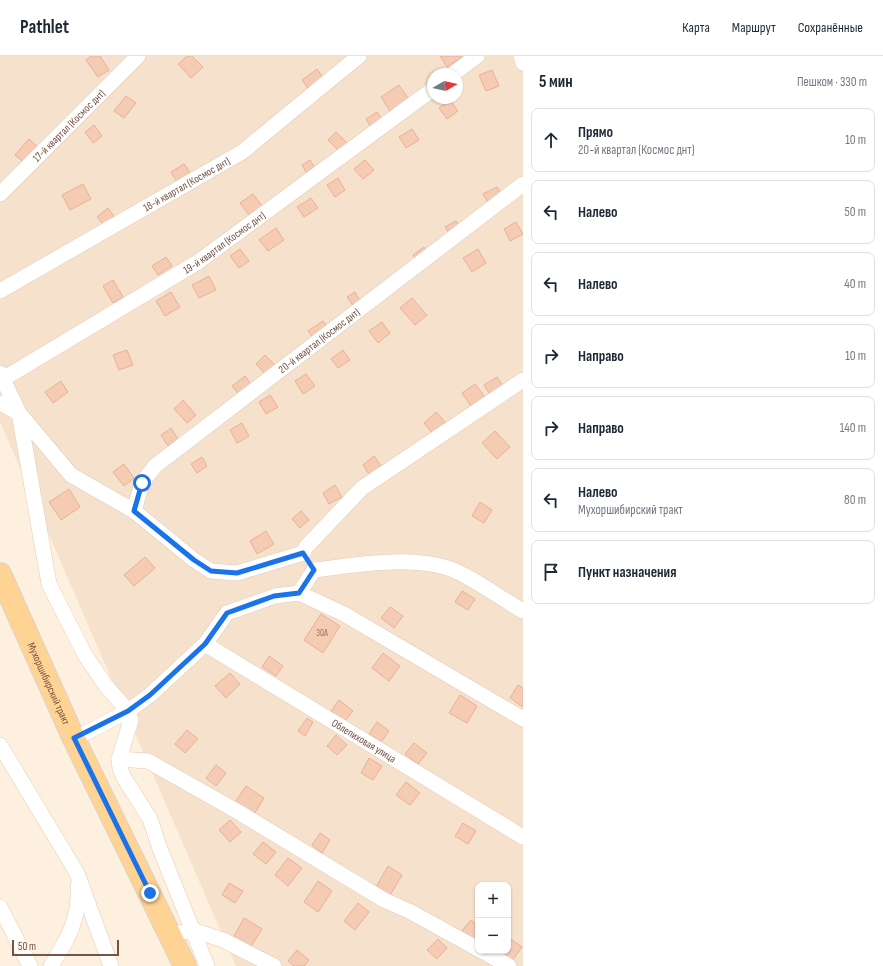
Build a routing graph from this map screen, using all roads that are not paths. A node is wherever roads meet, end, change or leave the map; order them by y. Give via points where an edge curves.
1 (138, 56) edge
2 (359, 56) edge
3 (477, 56) edge
4 (521, 56) edge
5 (523, 63) edge
6 (461, 68) edge
7 (427, 92) edge
8 (523, 184) edge
9 (0, 194) edge
10 (0, 290) edge
11 (1, 376) edge
12 (523, 380) edge
13 (0, 403) edge
14 (19, 413) junction
15 (134, 511) junction
16 (303, 553) junction
17 (314, 570) junction
18 (0, 574) edge
19 (299, 593) junction
20 (523, 611) edge
21 (205, 644) junction
22 (128, 711) junction
23 (523, 719) edge
24 (74, 738) junction
25 (0, 745) edge
26 (118, 759) junction
27 (523, 837) edge
28 (77, 873) junction
29 (0, 907) edge
30 (193, 930) junction
31 (170, 935) junction
32 (475, 947) edge
33 (487, 954) edge
34 (30, 966) edge
35 (51, 966) edge
36 (111, 966) edge
37 (185, 966) edge
38 (207, 966) edge
39 (274, 966) edge
40 (509, 966) edge

1 - 9 street, 17-й квартал (Космос днт)
2 - 10 street, 18-й квартал (Космос днт) via 242,152
3 - 6 street
4 - 5 street
7 - 11 street, 19-й квартал (Космос днт) via 198,262
8 - 15 street, 20-й квартал (Космос днт) via 155,466 142,483
11 - 14 street
12 - 16 street via 362,488
13 - 14 street
14 - 15 street via 71,476
14 - 22 street via 49,584 85,655 106,686
15 - 16 street via 211,571 237,573
16 - 17 street
17 - 19 street
17 - 20 street via 371,563 427,563 459,572
18 - 24 main road, Мухоршибирский тракт
19 - 21 street via 274,596 227,613
19 - 23 street via 344,614
21 - 22 street via 150,695
21 - 27 street, Облепиховая улица
22 - 24 street
22 - 26 street via 131,720
24 - 31 main road, Мухоршибирский тракт
25 - 28 street
26 - 30 street via 124,778 150,818
26 - 32 street via 148,761 384,900
28 - 35 street via 79,903 72,926
28 - 36 street
29 - 34 street
30 - 31 street
30 - 38 street
30 - 39 street via 223,940
31 - 37 main road, Мухоршибирский тракт
33 - 40 street

